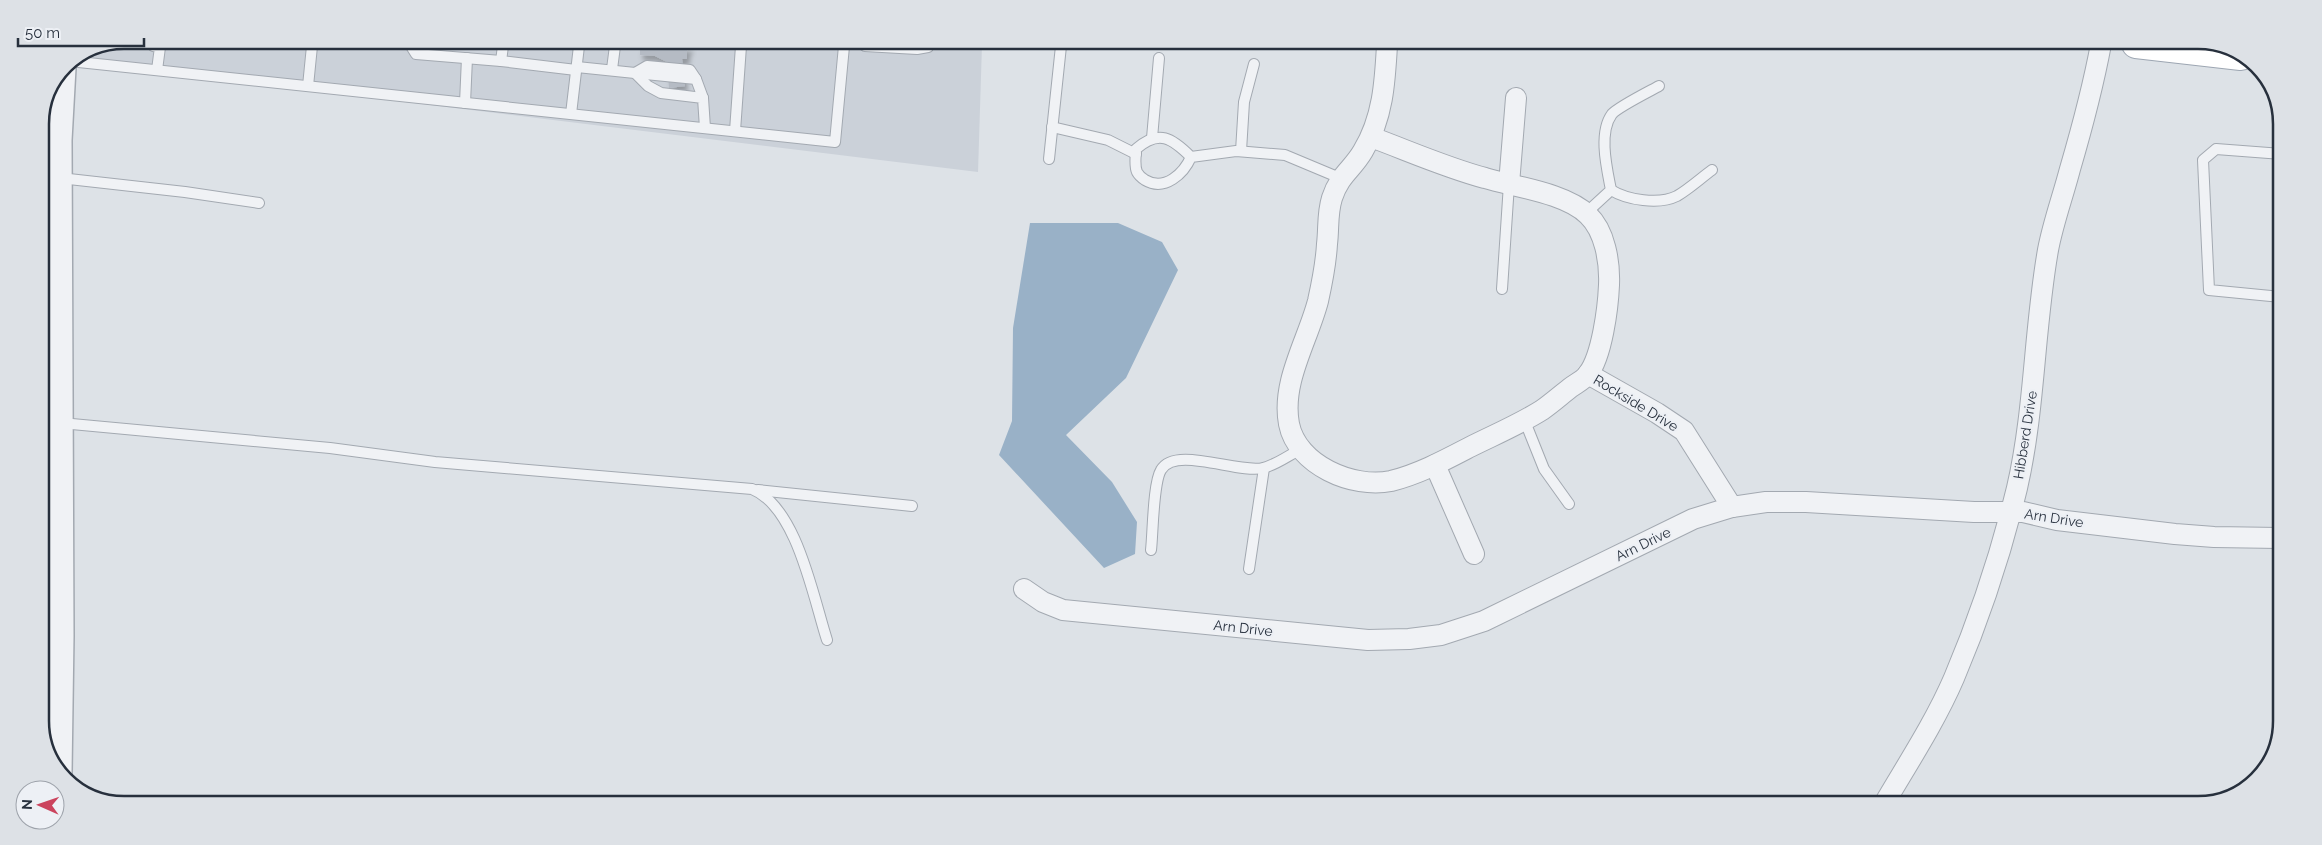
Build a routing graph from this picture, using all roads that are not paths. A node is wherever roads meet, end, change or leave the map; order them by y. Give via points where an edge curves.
1 (158, 49) edge
2 (312, 49) edge
3 (413, 49) edge
4 (503, 49) edge
5 (579, 49) edge
6 (615, 49) edge
7 (741, 49) edge
8 (844, 49) edge
9 (1061, 49) edge
10 (1387, 49) edge
11 (2100, 49) edge
12 (2180, 49) edge
13 (2227, 54) edge
14 (467, 58) junction
15 (1160, 58) dead end
16 (501, 61) junction
17 (81, 62) edge
18 (1254, 64) dead end
19 (577, 68) junction
20 (612, 69) junction
21 (156, 70) junction
22 (635, 73) junction
23 (63, 80) edge
24 (308, 86) junction
25 (1659, 86) dead end
26 (703, 98) junction
27 (1516, 98) dead end
28 (465, 102) junction
29 (571, 114) junction
30 (1052, 127) junction
31 (705, 128) junction
32 (735, 131) junction
33 (1371, 137) junction
34 (1152, 138) junction
35 (1241, 151) junction
36 (2273, 153) edge
37 (1136, 154) junction
38 (1191, 156) junction
39 (1049, 159) dead end
40 (1712, 170) dead end
41 (59, 178) junction
42 (1340, 178) junction
43 (1509, 184) junction
44 (1611, 190) junction
45 (260, 203) dead end
46 (1586, 213) junction
47 (1502, 289) dead end
48 (2273, 296) edge
49 (1588, 374) junction
50 (1524, 419) junction
51 (60, 423) junction
52 (1301, 449) junction
53 (1435, 465) junction
54 (1264, 468) junction
55 (754, 490) junction
56 (1569, 504) dead end
57 (912, 506) dead end
58 (1732, 507) junction
59 (2010, 512) junction
60 (2273, 538) edge
61 (1151, 550) dead end
62 (1474, 554) dead end
63 (50, 564) edge
64 (1249, 569) dead end
65 (1024, 589) dead end
66 (827, 640) dead end
67 (58, 757) edge
68 (1889, 796) edge

1 - 21 lane
2 - 24 lane
3 - 14 lane via 416,54
4 - 16 lane
5 - 19 lane
6 - 20 lane
7 - 32 lane
8 - 32 lane via 835,142
9 - 30 lane
10 - 33 street via 1381,109
11 - 59 street, Hibberd Drive via 2086,115 2049,249 2039,312 2028,427
12 - 13 main road
14 - 16 lane
14 - 28 lane
15 - 34 lane
16 - 19 lane
17 - 21 lane
18 - 35 lane via 1244,102
19 - 20 lane
19 - 29 lane
20 - 22 lane
21 - 24 lane
22 - 26 lane via 661,93
22 - 26 lane via 696,79
23 - 41 street
24 - 28 lane
25 - 44 lane via 1613,113 1606,129 1604,157
26 - 31 lane
27 - 43 street
28 - 29 lane
29 - 31 lane
30 - 37 lane via 1108,140
30 - 39 lane
31 - 32 lane
33 - 42 street
33 - 43 street
34 - 37 lane via 1136,149
34 - 38 lane via 1159,136 1171,141
35 - 38 lane
35 - 42 lane via 1285,155
36 - 48 lane via 2216,148 2203,160 2209,290
37 - 38 lane via 1138,174 1150,183 1160,184 1175,179 1186,168
40 - 44 lane via 1676,197 1638,199 1621,196
41 - 45 lane
41 - 51 street
42 - 52 street via 1331,202 1318,302 1288,399 1290,426
43 - 46 street via 1549,194
43 - 47 lane
44 - 46 lane
46 - 49 street via 1604,242 1609,274 1602,340
49 - 50 street
49 - 58 street, Rockside Drive via 1684,431
50 - 53 street
50 - 56 lane via 1544,469
51 - 55 lane via 330,448 435,462
51 - 63 street
52 - 53 street via 1314,462 1356,481 1389,481
52 - 54 lane
53 - 62 street
54 - 61 lane via 1228,467 1186,460 1167,463 1160,471 1157,484
54 - 64 lane
55 - 57 lane
55 - 66 lane via 774,503 786,520
58 - 59 street, Arn Drive via 1766,502 1806,502
58 - 65 street, Arn Drive via 1693,519 1484,621 1441,635 1409,639 1368,640 1064,610 1043,602
59 - 60 street, Arn Drive via 2174,534
59 - 68 street, Hibberd Drive via 1985,598 1953,679
63 - 67 street

